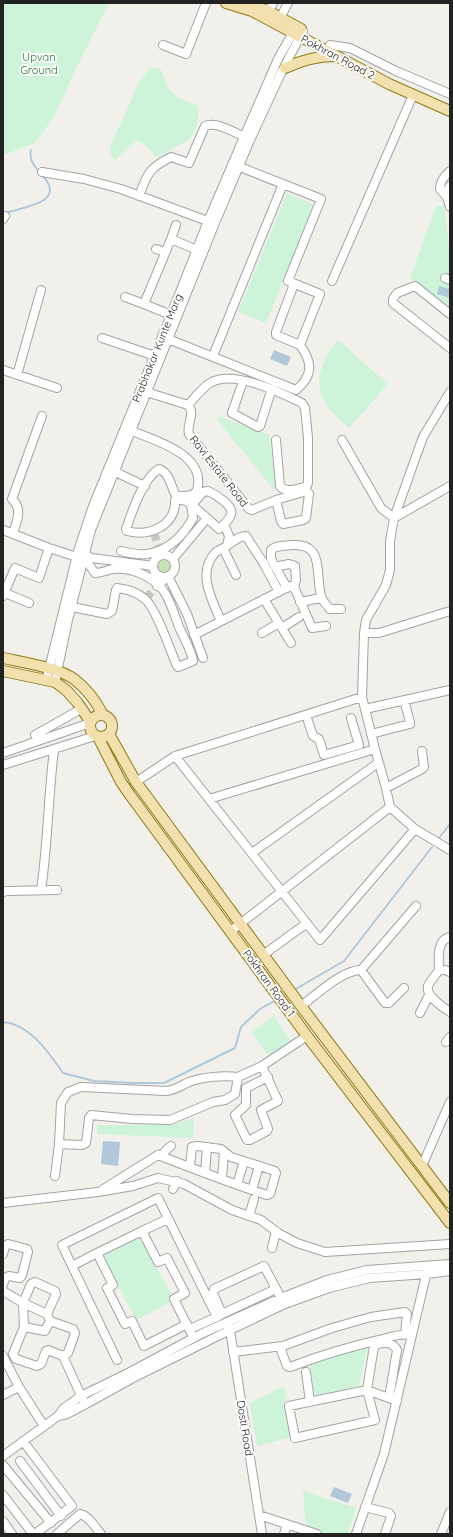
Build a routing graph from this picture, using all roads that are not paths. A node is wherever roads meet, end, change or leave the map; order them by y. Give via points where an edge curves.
1 (206, 3) edge
2 (226, 3) edge
3 (247, 3) edge
4 (288, 3) edge
5 (264, 9) edge
6 (279, 21) junction
7 (298, 32) junction
8 (163, 45) dead end
9 (330, 45) junction
10 (337, 56) junction
11 (285, 68) junction
12 (450, 94) edge
13 (413, 95) junction
14 (450, 104) edge
15 (450, 111) edge
16 (247, 138) junction
17 (236, 165) junction
18 (450, 171) edge
19 (42, 172) dead end
20 (450, 175) edge
21 (282, 184) junction
22 (450, 186) edge
23 (443, 191) junction
24 (139, 196) junction
25 (450, 207) edge
26 (211, 222) junction
27 (176, 225) dead end
28 (171, 239) junction
29 (156, 249) dead end
30 (197, 250) junction
31 (165, 252) junction
32 (332, 281) dead end
33 (294, 284) junction
34 (42, 290) dead end
35 (125, 297) dead end
36 (144, 304) junction
37 (450, 314) edge
38 (171, 315) junction
39 (102, 338) dead end
40 (168, 338) junction
41 (300, 345) junction
42 (450, 348) edge
43 (155, 356) junction
44 (212, 356) junction
45 (3, 370) edge
46 (17, 375) junction
47 (243, 381) junction
48 (57, 388) dead end
49 (272, 388) junction
50 (144, 391) junction
51 (450, 392) edge
52 (188, 405) junction
53 (42, 416) dead end
54 (128, 430) junction
55 (276, 440) dead end
56 (342, 440) dead end
57 (112, 470) junction
58 (145, 486) junction
59 (450, 486) edge
60 (7, 499) edge
61 (276, 500) junction
62 (206, 518) junction
63 (394, 518) junction
64 (224, 524) junction
65 (3, 530) edge
66 (13, 533) junction
67 (225, 547) junction
68 (49, 548) junction
69 (121, 552) dead end
70 (86, 557) junction
71 (173, 559) junction
72 (154, 563) junction
73 (275, 567) junction
74 (236, 575) dead end
75 (168, 576) junction
76 (158, 586) junction
77 (287, 589) junction
78 (3, 594) edge
79 (321, 598) junction
80 (264, 599) junction
81 (300, 602) junction
82 (29, 603) dead end
83 (68, 606) junction
84 (340, 609) dead end
85 (450, 611) edge
86 (299, 617) dead end
87 (222, 621) junction
88 (280, 626) junction
89 (326, 626) dead end
90 (262, 633) dead end
91 (364, 633) junction
92 (194, 634) junction
93 (291, 643) dead end
94 (3, 658) edge
95 (203, 658) dead end
96 (53, 670) junction
97 (3, 671) edge
98 (50, 681) junction
99 (450, 690) edge
100 (362, 697) junction
101 (404, 700) junction
102 (365, 708) junction
103 (81, 709) junction
104 (103, 715) junction
105 (306, 715) junction
106 (351, 718) dead end
107 (90, 722) junction
108 (108, 734) junction
109 (371, 734) junction
110 (35, 735) dead end
111 (97, 736) junction
112 (360, 749) junction
113 (375, 749) junction
114 (54, 750) junction
115 (422, 751) dead end
116 (3, 753) edge
117 (175, 756) junction
118 (325, 759) junction
119 (378, 763) junction
120 (3, 765) edge
121 (136, 782) junction
122 (386, 788) junction
123 (209, 799) junction
124 (390, 807) junction
125 (415, 829) junction
126 (450, 850) edge
127 (252, 853) junction
128 (42, 890) junction
129 (57, 890) dead end
130 (282, 891) junction
131 (3, 892) edge
132 (416, 906) dead end
133 (240, 924) junction
134 (307, 924) junction
135 (231, 931) junction
136 (450, 937) edge
137 (263, 956) junction
138 (361, 970) junction
139 (439, 970) junction
140 (450, 972) edge
141 (404, 988) dead end
142 (429, 995) junction
143 (301, 1006) junction
144 (450, 1012) edge
145 (420, 1013) dead end
146 (307, 1036) junction
147 (262, 1066) junction
148 (238, 1077) junction
149 (268, 1077) junction
150 (450, 1102) edge
151 (394, 1129) junction
152 (383, 1136) junction
153 (59, 1144) junction
154 (171, 1146) dead end
155 (207, 1147) junction
156 (224, 1152) junction
157 (158, 1155) junction
158 (244, 1161) junction
159 (259, 1166) junction
160 (422, 1166) junction
161 (190, 1167) junction
162 (205, 1173) junction
163 (55, 1176) dead end
164 (222, 1179) junction
165 (237, 1185) junction
166 (98, 1192) junction
167 (253, 1194) junction
168 (3, 1203) edge
169 (450, 1203) edge
170 (249, 1216) junction
171 (168, 1219) junction
172 (450, 1223) edge
173 (142, 1231) junction
174 (276, 1231) junction
175 (450, 1244) edge
176 (272, 1248) dead end
177 (97, 1253) junction
178 (3, 1254) edge
179 (450, 1264) edge
180 (72, 1266) junction
181 (427, 1270) junction
182 (450, 1271) edge
183 (3, 1285) edge
184 (276, 1289) junction
185 (3, 1291) edge
186 (281, 1298) junction
187 (23, 1303) junction
188 (220, 1316) junction
189 (49, 1317) junction
190 (24, 1326) junction
191 (228, 1326) junction
192 (188, 1327) junction
193 (409, 1335) junction
194 (196, 1341) junction
195 (283, 1346) junction
196 (233, 1352) junction
197 (13, 1354) junction
198 (63, 1356) junction
199 (4, 1358) edge
200 (117, 1360) dead end
201 (306, 1372) dead end
202 (132, 1375) junction
203 (19, 1387) junction
204 (366, 1390) junction
205 (4, 1396) edge
206 (81, 1396) junction
207 (393, 1400) junction
208 (310, 1402) junction
209 (86, 1404) junction
210 (58, 1416) junction
211 (44, 1426) junction
212 (23, 1441) junction
213 (3, 1456) edge
214 (20, 1461) dead end
215 (3, 1465) edge
216 (3, 1495) edge
217 (365, 1507) junction
218 (450, 1512) edge
219 (258, 1515) junction
220 (61, 1516) junction
221 (3, 1521) edge
222 (50, 1523) junction
223 (287, 1525) junction
224 (12, 1534) edge
225 (34, 1534) edge
226 (58, 1534) edge
227 (101, 1534) edge
228 (262, 1534) edge
229 (284, 1534) edge
230 (317, 1534) edge
231 (356, 1534) edge
232 (385, 1534) edge
233 (441, 1534) edge

1 - 8 street via 186,54
2 - 5 main road, Pokhran Road 2
3 - 5 main road, Pokhran Road 2
4 - 6 street
5 - 6 main road, Pokhran Road 2
6 - 7 main road, Pokhran Road 2
7 - 9 main road, Pokhran Road 2
7 - 10 main road, Pokhran Road 2
7 - 11 street, Prabhakar Kunte Marg
7 - 16 street, Prabhakar Kunte Marg via 278,59
9 - 12 street via 350,48
9 - 14 main road, Pokhran Road 2 via 392,79
10 - 11 main road via 319,56
10 - 13 main road, Pokhran Road 2
11 - 16 street, Prabhakar Kunte Marg
13 - 15 main road, Pokhran Road 2
13 - 32 street
16 - 17 street, Prabhakar Kunte Marg
16 - 24 street via 219,126 205,126 189,163 171,157 160,162 150,170
17 - 21 street
17 - 26 street, Prabhakar Kunte Marg
18 - 23 street via 440,184
19 - 24 street via 84,179
20 - 23 street
21 - 33 street via 321,199 288,281
21 - 44 street
22 - 23 street
23 - 25 street
24 - 26 street
26 - 30 street, Prabhakar Kunte Marg
26 - 40 street, Prabhakar Kunte Marg
27 - 28 street
28 - 30 street
28 - 31 street
29 - 31 street
30 - 38 street, Prabhakar Kunte Marg
31 - 36 street
33 - 41 street via 276,336
33 - 41 street via 320,294
34 - 46 street
35 - 36 street
36 - 38 street
37 - 42 street via 415,286 397,293 394,299 394,303
38 - 43 street, Prabhakar Kunte Marg
39 - 43 street
40 - 44 street
40 - 50 street, Prabhakar Kunte Marg
41 - 44 street via 310,364 309,374 296,390
43 - 50 street, Prabhakar Kunte Marg
45 - 46 street
46 - 48 street
47 - 49 street
47 - 49 street via 232,413 258,427
47 - 52 street via 229,378 214,381
49 - 55 street via 302,403 305,408 308,476 306,487 286,491 280,486
50 - 52 street
50 - 54 street, Prabhakar Kunte Marg
51 - 63 street via 423,437
52 - 61 street, Ravi Estate Road via 192,412 188,425 189,434 249,509
53 - 60 street
54 - 57 street, Prabhakar Kunte Marg
54 - 58 street via 169,446 183,455 198,475 198,490 188,496 176,496 169,479 159,469
56 - 63 street via 381,508
57 - 58 street
57 - 70 street, Prabhakar Kunte Marg via 91,530
58 - 69 street via 127,530 136,533 154,532 161,528 173,514 177,499 191,504 193,518 178,539 166,547 146,554
59 - 63 street
60 - 66 street via 18,506 19,514
61 - 61 street, Ravi Estate Road via 283,524 306,518 309,494 307,491
62 - 64 street via 219,529
62 - 64 street via 192,505 203,492 208,491 232,511
62 - 71 street
63 - 91 street via 390,541 390,570 386,586 366,620
64 - 67 street via 228,536
65 - 66 street
66 - 68 street
67 - 74 street
67 - 77 street via 246,536 264,564
67 - 87 street via 216,552 208,565 206,578 209,594
68 - 70 street
68 - 78 street via 39,578 15,568
70 - 72 street
70 - 76 street via 95,573 113,569 133,570
70 - 83 street, Prabhakar Kunte Marg
71 - 72 street via 161,553
71 - 75 street via 175,569
72 - 75 street via 158,574
73 - 77 street
73 - 77 street via 289,564 295,566 296,580
73 - 79 street via 271,559 274,547 294,545 311,549 314,553
75 - 76 street
75 - 92 street
76 - 83 street via 170,604 193,661 178,667 146,599 124,589 117,589 110,614
77 - 80 street
77 - 81 street
78 - 82 street
79 - 81 street
79 - 84 street via 330,609
80 - 87 street
80 - 88 street
81 - 89 street via 312,628
83 - 96 street, Prabhakar Kunte Marg
85 - 91 street via 379,633
86 - 88 street
87 - 92 street
88 - 90 street
88 - 93 street
91 - 100 street
92 - 95 street
94 - 96 main road
96 - 98 street, Prabhakar Kunte Marg
96 - 104 main road via 73,678 97,703
97 - 98 main road
98 - 103 main road via 66,690
99 - 101 street
100 - 102 street
100 - 105 street
101 - 102 street
101 - 109 street via 410,724
102 - 109 street
103 - 107 main road
103 - 110 street
104 - 107 main road via 97,715
104 - 108 main road via 108,717 112,724
105 - 117 street
105 - 118 street via 313,736 319,739
106 - 112 street
107 - 111 main road via 90,730
107 - 116 street
108 - 111 main road
108 - 121 main road, Pokhran Road 1
109 - 113 street
111 - 114 street
111 - 135 main road, Pokhran Road 1 via 121,782
112 - 113 street
112 - 118 street
113 - 119 street
114 - 120 street
114 - 128 street
115 - 122 street via 424,767
117 - 121 street
117 - 123 street
118 - 123 street
119 - 122 street
119 - 127 street
121 - 133 main road, Pokhran Road 1
122 - 124 street
123 - 127 street
124 - 125 street
124 - 130 street
125 - 126 street
125 - 134 street via 320,940
127 - 130 street
128 - 129 street
128 - 131 street
130 - 133 street
130 - 134 street
132 - 138 street
133 - 135 street
133 - 137 main road, Pokhran Road 1
134 - 137 street
135 - 146 main road, Pokhran Road 1
136 - 139 street via 443,941 439,948
137 - 143 main road, Pokhran Road 1
138 - 141 street via 385,1003 389,1003
138 - 143 street via 354,970 340,978
139 - 140 street
139 - 142 street via 429,985
142 - 144 street
142 - 145 street
143 - 151 main road, Pokhran Road 1
146 - 147 street
146 - 152 main road, Pokhran Road 1
147 - 148 street
147 - 149 street
148 - 153 street via 235,1094 225,1100 213,1102 170,1120 91,1115 86,1143
148 - 153 street via 228,1075 205,1079 166,1091 81,1087 68,1092 60,1103
149 - 149 street via 278,1101 260,1110 267,1132 247,1140 235,1114 246,1105 246,1088
150 - 160 street
151 - 152 street
151 - 160 main road, Pokhran Road 1
152 - 172 main road, Pokhran Road 1
153 - 163 street
154 - 157 street via 163,1154
155 - 156 street via 221,1149
155 - 161 street via 192,1147
155 - 162 street
156 - 158 street
156 - 164 street
157 - 161 street
157 - 166 street
158 - 159 street
158 - 165 street
159 - 167 street
159 - 167 street via 276,1173 270,1194
160 - 169 main road, Pokhran Road 1
161 - 162 street
162 - 164 street
164 - 165 street
165 - 167 street
166 - 168 street
166 - 170 street via 133,1186 158,1178 175,1185 184,1184 232,1210
167 - 170 street
170 - 174 street via 261,1220
171 - 173 street
171 - 180 street via 158,1198 62,1245
171 - 188 street
173 - 177 street
173 - 192 street via 158,1262 167,1258 185,1293 174,1299
174 - 175 street via 297,1242 326,1252
174 - 176 street
177 - 180 street
177 - 192 street via 113,1285 107,1288 125,1324 132,1321 144,1346
178 - 183 street via 8,1244 27,1249 28,1252 20,1278 9,1276 5,1278
179 - 181 street
180 - 200 street
181 - 182 street
181 - 186 street via 367,1270 327,1280
181 - 191 street via 370,1278 329,1288
181 - 193 street
184 - 186 street
184 - 188 street
184 - 188 street via 264,1266 214,1290
185 - 187 street
186 - 191 street
187 - 189 street
187 - 189 street via 31,1284 35,1282 55,1291
187 - 190 street
188 - 192 street
189 - 190 street via 45,1331
189 - 198 street via 73,1329 75,1333 68,1353
190 - 197 street
191 - 194 street
191 - 196 street, Dosti Road
192 - 194 street
193 - 195 street via 355,1346 290,1367 287,1366 281,1350
193 - 195 street via 405,1312 332,1328
193 - 207 street
194 - 202 street
195 - 196 street
196 - 219 street, Dosti Road
197 - 198 street via 16,1359 37,1366 41,1364 46,1350
197 - 199 street
198 - 206 street
199 - 203 street
201 - 208 street
202 - 206 street
202 - 209 street
203 - 205 street
203 - 211 street
204 - 207 street
204 - 207 street via 374,1346 390,1344 398,1350
204 - 208 street
204 - 208 street via 375,1420 295,1438 289,1406
206 - 209 street
206 - 210 street via 64,1408
207 - 217 street via 384,1454
209 - 210 street
210 - 211 street
211 - 212 street
212 - 213 street
212 - 220 street via 72,1506
214 - 220 street
215 - 222 street
216 - 225 street
217 - 231 street
217 - 232 street via 389,1513 391,1516
218 - 233 street
219 - 223 street
219 - 228 street, Dosti Road
220 - 222 street
221 - 224 street
222 - 225 street
223 - 229 street
223 - 230 street
226 - 227 street via 80,1514 88,1518

